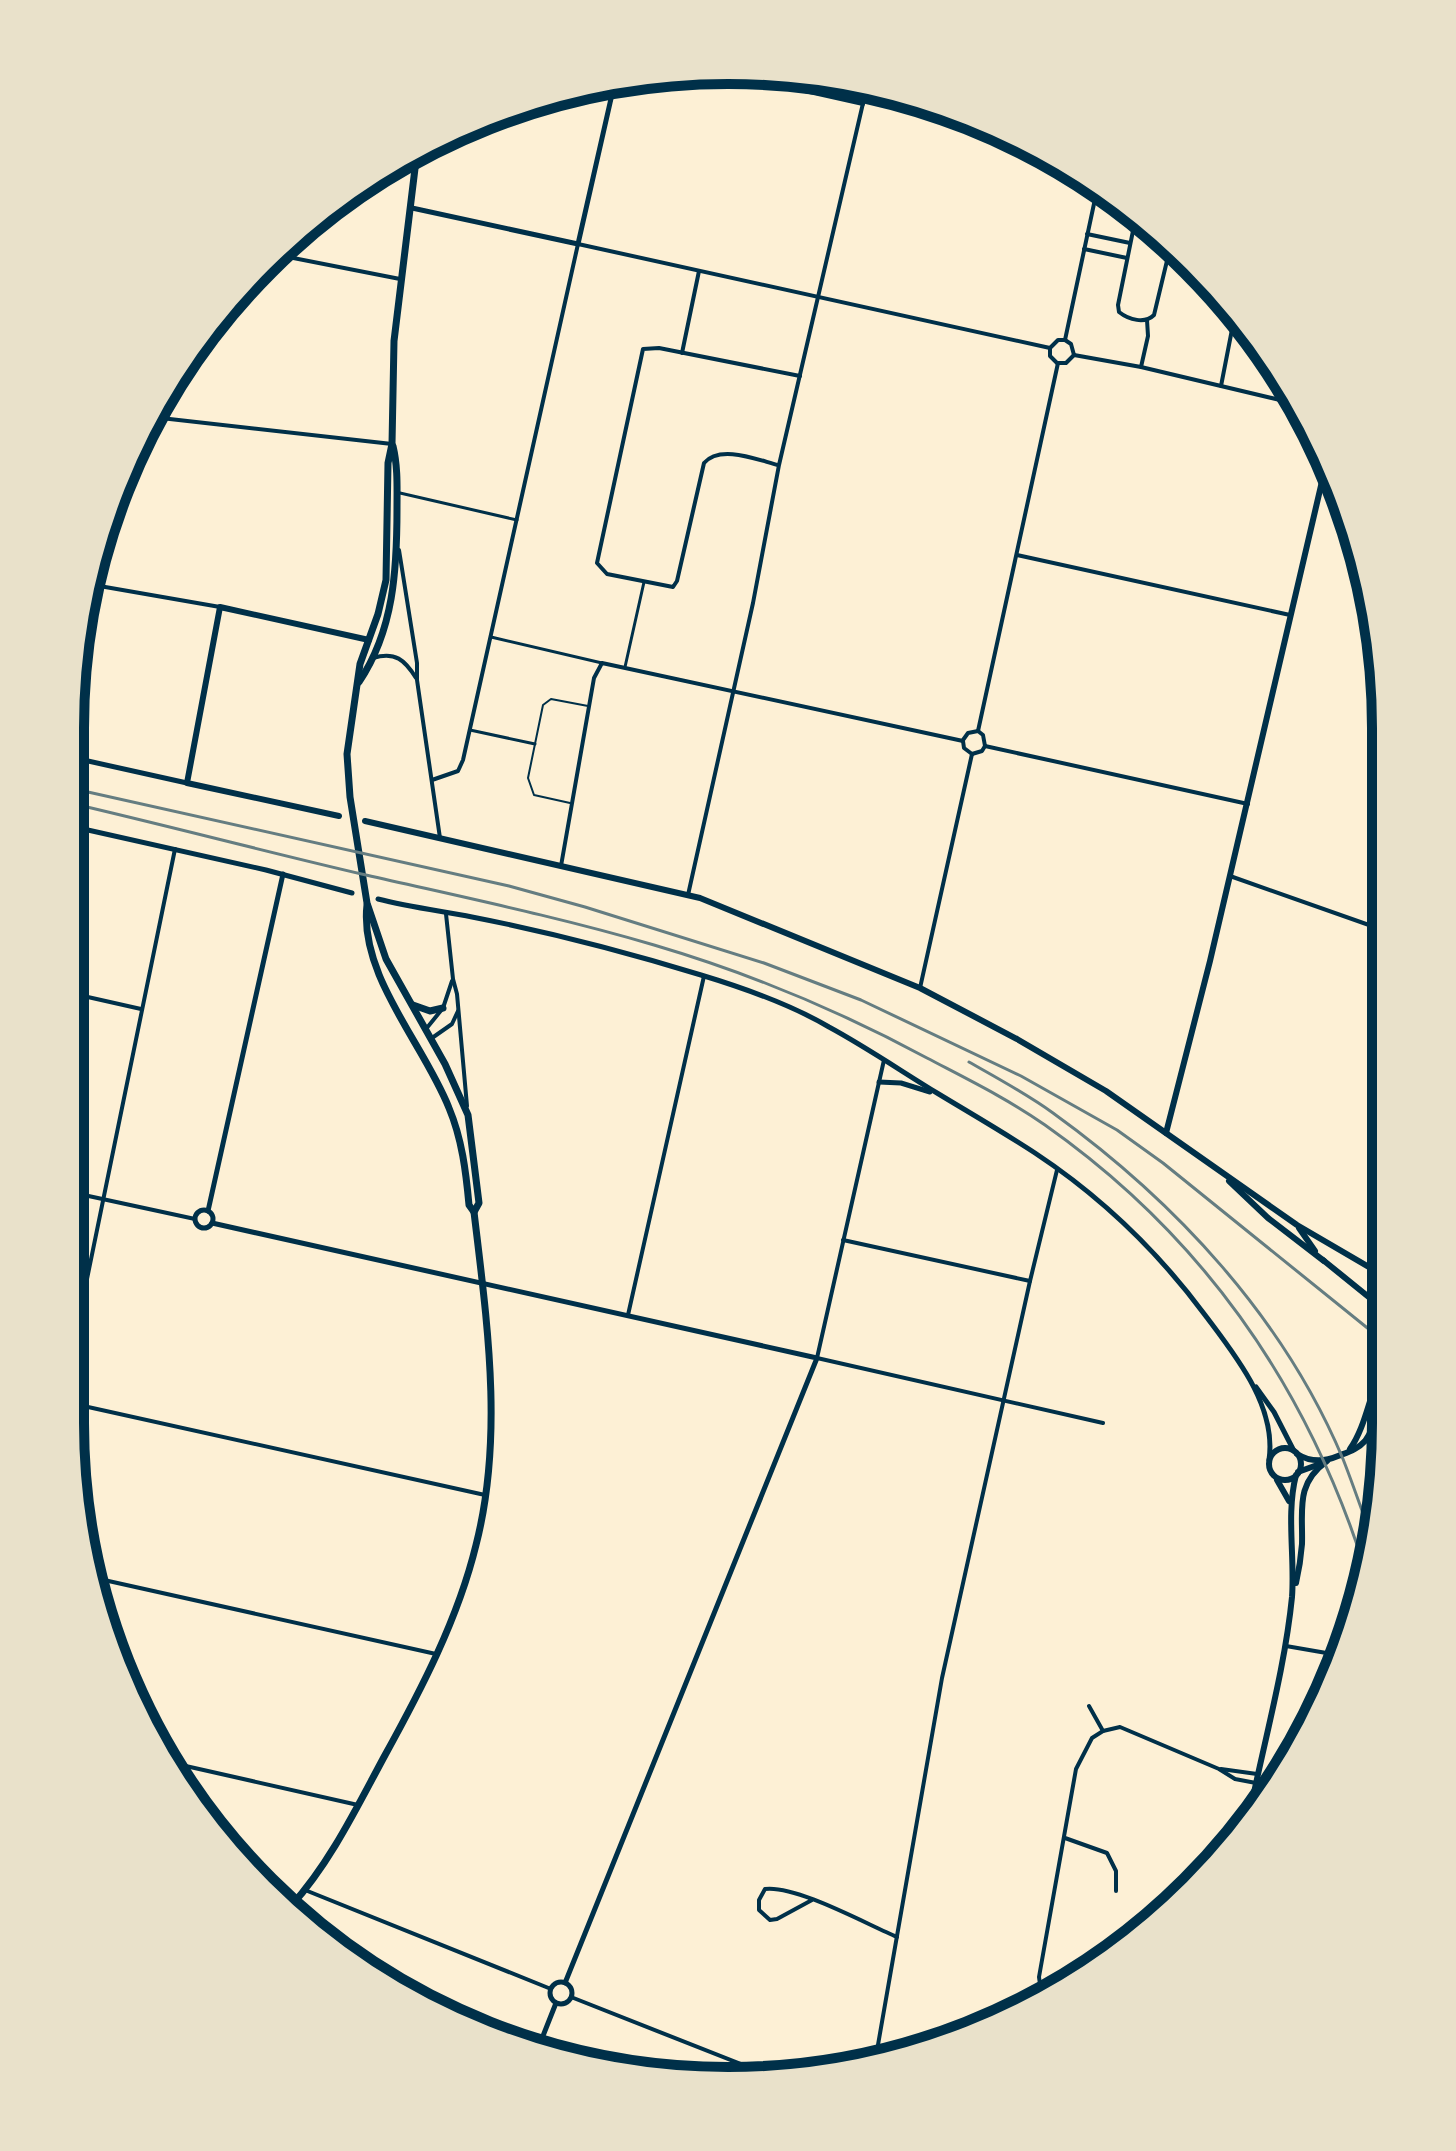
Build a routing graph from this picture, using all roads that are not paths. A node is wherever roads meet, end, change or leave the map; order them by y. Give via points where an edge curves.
1 (788, 87) edge
2 (612, 95) edge
3 (864, 98) edge
4 (863, 104) junction
5 (416, 165) edge
6 (1095, 199) edge
7 (412, 208) junction
8 (1133, 228) edge
9 (1087, 234) junction
10 (1130, 243) junction
11 (578, 244) junction
12 (1084, 249) junction
13 (289, 257) edge
14 (1127, 258) junction
15 (1168, 258) edge
16 (699, 271) junction
17 (403, 279) junction
18 (820, 298) junction
19 (1147, 320) junction
20 (1232, 328) edge
21 (1065, 340) junction
22 (1050, 348) junction
23 (682, 353) junction
24 (1074, 355) junction
25 (1058, 363) junction
26 (1141, 367) junction
27 (800, 376) junction
28 (1221, 386) junction
29 (1283, 401) edge
30 (163, 418) edge
31 (392, 444) junction
32 (779, 465) junction
33 (1322, 481) edge
34 (397, 493) junction
35 (517, 520) junction
36 (397, 535) junction
37 (1017, 555) junction
38 (644, 582) junction
39 (100, 586) edge
40 (220, 607) junction
41 (1292, 616) junction
42 (491, 637) junction
43 (369, 640) junction
44 (373, 658) junction
45 (602, 663) junction
46 (625, 667) junction
47 (417, 680) junction
48 (359, 683) junction
49 (734, 691) junction
50 (589, 707) junction
51 (470, 730) junction
52 (978, 731) junction
53 (963, 741) junction
54 (535, 744) junction
55 (985, 746) junction
56 (972, 754) junction
57 (84, 760) edge
58 (432, 780) junction
59 (187, 783) junction
60 (574, 804) junction
61 (1248, 804) junction
62 (339, 816) dead end
63 (365, 821) dead end
64 (84, 829) edge
65 (440, 838) junction
66 (175, 849) junction
67 (561, 866) junction
68 (283, 874) junction
69 (1230, 876) junction
70 (352, 893) dead end
71 (688, 895) junction
72 (378, 899) dead end
73 (367, 903) junction
74 (446, 914) junction
75 (1372, 926) edge
76 (704, 976) junction
77 (453, 979) junction
78 (920, 988) junction
79 (84, 996) edge
80 (411, 1004) junction
81 (443, 1008) junction
82 (141, 1009) junction
83 (458, 1009) junction
84 (425, 1029) junction
85 (412, 1038) junction
86 (431, 1039) junction
87 (417, 1047) junction
88 (884, 1060) junction
89 (879, 1082) junction
90 (939, 1094) junction
91 (468, 1115) junction
92 (1166, 1133) junction
93 (1217, 1169) junction
94 (1057, 1170) junction
95 (84, 1195) edge
96 (103, 1199) junction
97 (208, 1211) junction
98 (474, 1212) junction
99 (195, 1219) junction
100 (212, 1223) junction
101 (1297, 1225) junction
102 (843, 1240) junction
103 (1324, 1261) junction
104 (1372, 1269) edge
105 (1030, 1281) junction
106 (482, 1283) junction
107 (84, 1293) edge
108 (1372, 1300) edge
109 (628, 1315) junction
110 (817, 1358) junction
111 (1246, 1373) junction
112 (1372, 1397) edge
113 (1005, 1400) junction
114 (1372, 1402) edge
115 (84, 1406) edge
116 (1365, 1414) junction
117 (1372, 1422) edge
118 (1103, 1423) dead end
119 (1295, 1453) junction
120 (1345, 1454) junction
121 (1269, 1460) junction
122 (1315, 1465) junction
123 (1297, 1474) junction
124 (1274, 1476) junction
125 (485, 1495) junction
126 (1291, 1509) junction
127 (104, 1580) edge
128 (1290, 1606) junction
129 (1284, 1646) junction
130 (1329, 1653) edge
131 (436, 1654) junction
132 (1089, 1706) dead end
133 (1103, 1731) junction
134 (183, 1765) edge
135 (1219, 1769) junction
136 (1257, 1774) junction
137 (1256, 1783) junction
138 (1255, 1793) edge
139 (358, 1805) junction
140 (1065, 1838) junction
141 (304, 1889) junction
142 (1116, 1891) dead end
143 (296, 1900) edge
144 (812, 1900) junction
145 (897, 1937) junction
146 (565, 1983) junction
147 (1040, 1986) edge
148 (551, 1989) junction
149 (571, 1997) junction
150 (556, 2003) junction
151 (542, 2039) edge
152 (877, 2049) edge
153 (747, 2067) edge

1 - 4 street
2 - 11 street
3 - 4 street
4 - 18 street
5 - 7 main road
6 - 9 street
7 - 11 street
7 - 17 main road
8 - 10 street
9 - 10 street
9 - 12 street
10 - 14 street
11 - 16 street
11 - 35 street
12 - 14 street
12 - 21 street
13 - 17 street
14 - 19 street via 1119,312
15 - 19 street via 1154,315
16 - 18 street
16 - 23 street
17 - 31 main road via 394,341
18 - 22 street
18 - 27 street
19 - 26 street
20 - 28 street
21 - 22 street
21 - 24 street
22 - 25 street
23 - 27 street
23 - 38 street via 643,349 597,563 607,574
24 - 25 street via 1069,362
24 - 26 street
25 - 37 street
26 - 28 street
27 - 32 street
28 - 29 street
30 - 31 street
31 - 34 main road
31 - 43 main road via 386,580
32 - 38 street via 713,455 704,463 676,584
32 - 49 street
33 - 41 main road
34 - 35 street
34 - 36 main road
35 - 42 street
36 - 44 main road via 394,589
36 - 47 street
37 - 41 street
37 - 52 street
38 - 46 street
39 - 40 street
40 - 43 main road
40 - 59 main road
41 - 61 main road
42 - 45 street
42 - 51 street
43 - 48 main road
44 - 47 street via 400,658
44 - 48 main road
45 - 46 street
45 - 50 street
46 - 49 street
47 - 58 street
48 - 73 main road via 348,734 350,797
49 - 53 street
49 - 71 street
50 - 54 lane via 551,699 543,705
50 - 60 street
51 - 54 street
51 - 58 street via 458,771
52 - 53 street
52 - 55 street
53 - 56 street
54 - 60 lane via 530,789 534,795
55 - 56 street
55 - 61 street
56 - 78 street
57 - 59 street
58 - 65 street
59 - 62 main road
60 - 67 street
61 - 69 main road
63 - 65 main road
64 - 66 street
65 - 67 main road
66 - 68 street
66 - 82 street
67 - 71 main road
68 - 70 street
68 - 97 street
69 - 75 street
69 - 92 main road
71 - 78 main road
72 - 74 street
73 - 80 main road via 386,959
73 - 85 main road via 365,922 380,976
74 - 76 street via 604,947
74 - 77 street
76 - 88 street via 816,1020
76 - 109 street
77 - 81 street
77 - 83 street
78 - 92 main road via 1106,1091
79 - 82 street
80 - 81 main road via 426,1010
80 - 84 main road
81 - 84 street
82 - 96 street
83 - 86 street via 452,1024
83 - 91 street
84 - 85 main road
84 - 86 main road
85 - 87 main road
86 - 87 main road
86 - 91 main road
87 - 98 main road via 451,1113
88 - 89 street
88 - 90 street
89 - 90 street
89 - 102 street
90 - 94 street
91 - 98 main road via 479,1203
92 - 93 main road
93 - 101 main road
93 - 103 main road
94 - 105 street
94 - 111 street via 1147,1246
95 - 96 street
96 - 99 street
96 - 107 street
97 - 99 street via 200,1211
97 - 100 street
98 - 106 main road
99 - 100 street via 204,1229
100 - 106 street
101 - 103 main road
101 - 104 main road
102 - 105 street
102 - 110 street
103 - 108 main road
105 - 113 street
106 - 109 street
106 - 125 main road via 492,1407
109 - 110 street
110 - 113 street
110 - 146 street
111 - 119 street
111 - 121 street via 1269,1432
112 - 116 main road
113 - 118 street
113 - 145 street via 942,1678
114 - 116 main road
115 - 125 street
116 - 120 main road
117 - 120 main road via 1365,1441
119 - 121 main road via 1281,1449
119 - 122 main road
119 - 123 main road via 1301,1463
120 - 122 main road
121 - 124 main road
122 - 123 main road
122 - 128 main road via 1303,1495 1302,1547
123 - 124 main road via 1284,1480
123 - 126 main road
124 - 126 main road
125 - 131 main road via 470,1567
126 - 128 main road
127 - 131 street
128 - 129 main road
129 - 130 street
129 - 136 main road
131 - 139 main road
132 - 133 street
133 - 135 street via 1120,1727
133 - 140 street via 1092,1738 1076,1769
134 - 139 street
135 - 136 street
135 - 137 street
136 - 137 main road
137 - 138 main road
139 - 141 main road
140 - 142 street via 1107,1853 1116,1871
140 - 147 street
141 - 143 main road
141 - 148 street
144 - 144 street via 777,1887 765,1889 759,1910 770,1920 777,1919
144 - 145 street
145 - 152 street
146 - 148 street
146 - 149 street
148 - 150 street
149 - 150 street
149 - 153 street
150 - 151 street

